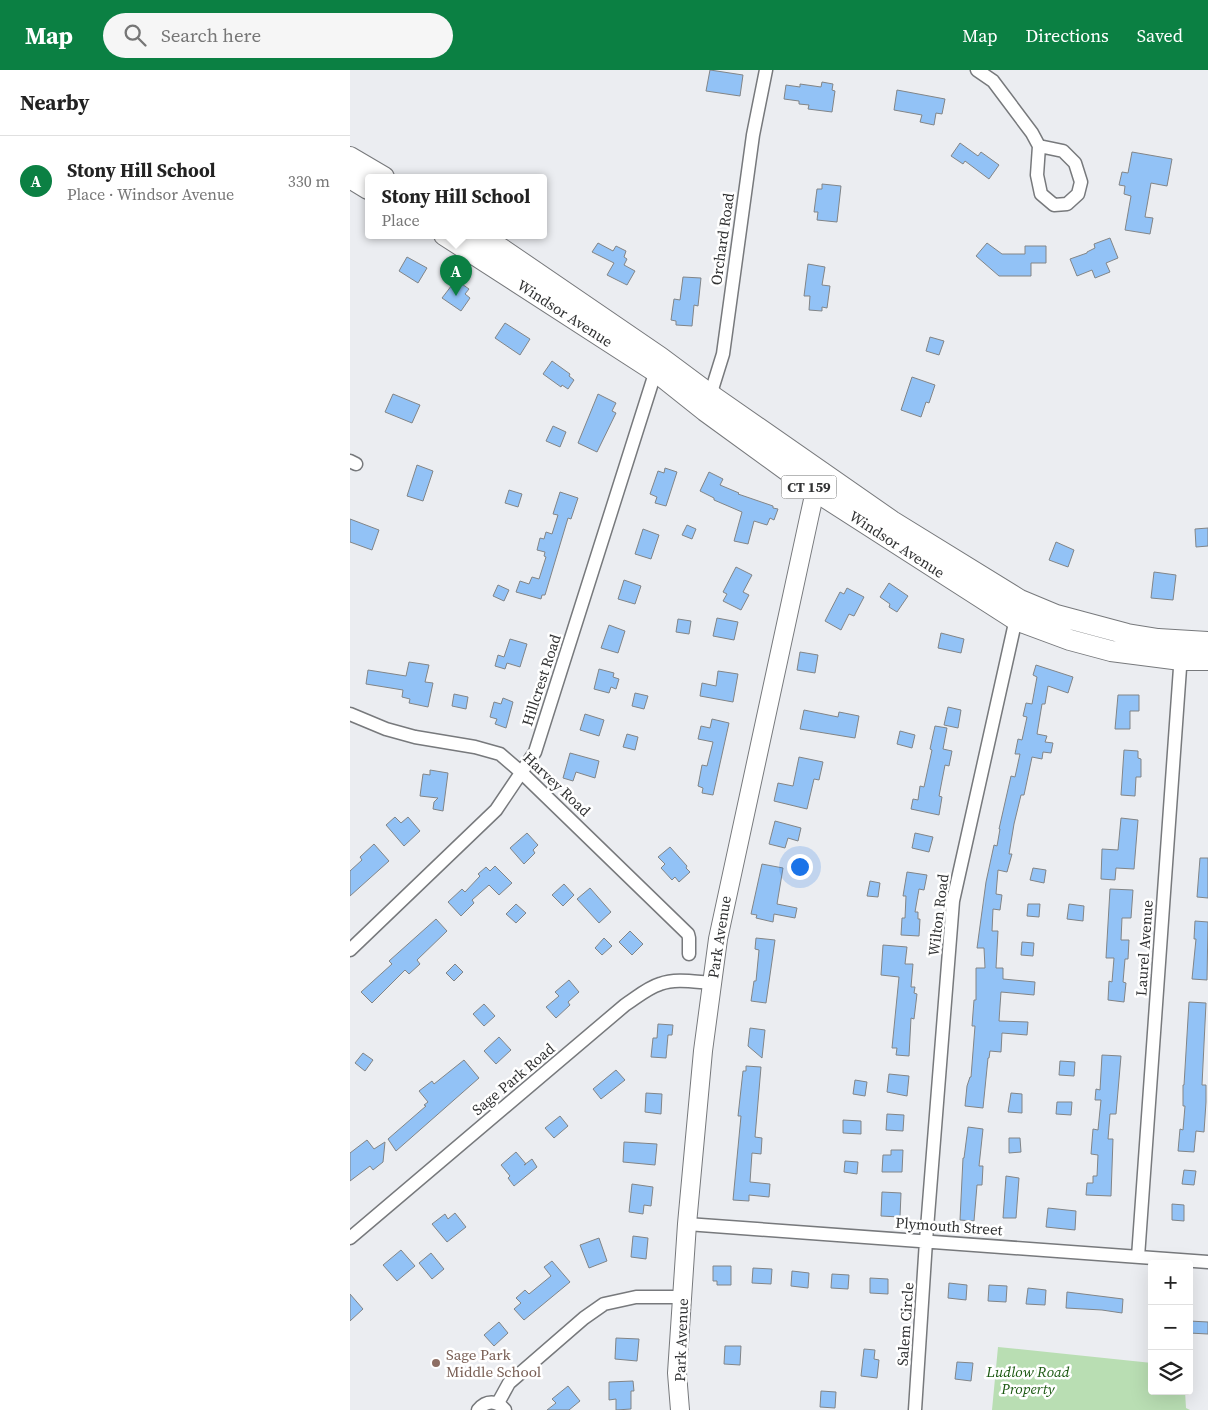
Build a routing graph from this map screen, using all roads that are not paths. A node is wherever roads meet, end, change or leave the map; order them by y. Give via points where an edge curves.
1 (766, 70) edge
2 (977, 70) edge
3 (1039, 146) junction
4 (350, 157) edge
5 (379, 174) edge
6 (350, 178) edge
7 (365, 187) edge
8 (451, 239) edge
9 (485, 239) edge
10 (658, 365) junction
11 (708, 403) junction
12 (819, 482) junction
13 (1020, 600) junction
14 (1016, 620) junction
15 (1208, 642) edge
16 (1182, 651) junction
17 (1208, 660) edge
18 (350, 714) edge
19 (522, 773) junction
20 (350, 950) edge
21 (688, 954) dead end
22 (712, 983) junction
23 (687, 1224) junction
24 (350, 1238) edge
25 (926, 1241) junction
26 (1138, 1257) junction
27 (1208, 1262) edge
28 (682, 1297) junction
29 (502, 1406) edge
30 (478, 1410) edge
31 (680, 1410) edge
32 (915, 1410) edge

1 - 11 street, Orchard Road via 753,135 723,354
2 - 3 street via 992,81 1032,132
3 - 3 street via 1037,175 1041,194 1054,205 1067,204 1078,194 1081,182 1076,163 1063,151
4 - 5 main road
6 - 7 main road
8 - 10 main road, Windsor Avenue / CT 159
9 - 10 main road, Windsor Avenue / CT 159
10 - 11 main road, Windsor Avenue / CT 159
10 - 19 street, Hillcrest Road via 535,752
11 - 12 main road, Windsor Avenue / CT 159
12 - 13 main road, Windsor Avenue / CT 159
12 - 14 main road, Windsor Avenue / CT 159
12 - 22 main road, Park Avenue via 727,891
13 - 14 street, Wilton Road
13 - 16 main road, Windsor Avenue / CT 159 via 1056,615
14 - 16 main road, Windsor Avenue / CT 159 via 1111,651
14 - 25 street, Wilton Road via 953,901
15 - 16 main road, Windsor Avenue / CT 159
16 - 17 main road, Windsor Avenue / CT 159
16 - 26 street, Laurel Avenue
18 - 19 street, Harvey Road via 415,737 475,746 500,754
19 - 20 street, Hillcrest Road via 496,810
19 - 21 street, Harvey Road via 688,934
22 - 23 main road, Park Avenue
22 - 24 street, Sage Park Road via 675,981 659,984 644,992
23 - 25 street, Plymouth Street
23 - 28 main road, Park Avenue
25 - 26 street, Plymouth Street
25 - 32 street, Salem Circle
26 - 27 street, Plymouth Street
28 - 29 street via 636,1297 604,1304 509,1383
28 - 31 main road, Park Avenue via 678,1373
29 - 30 street via 488,1402

